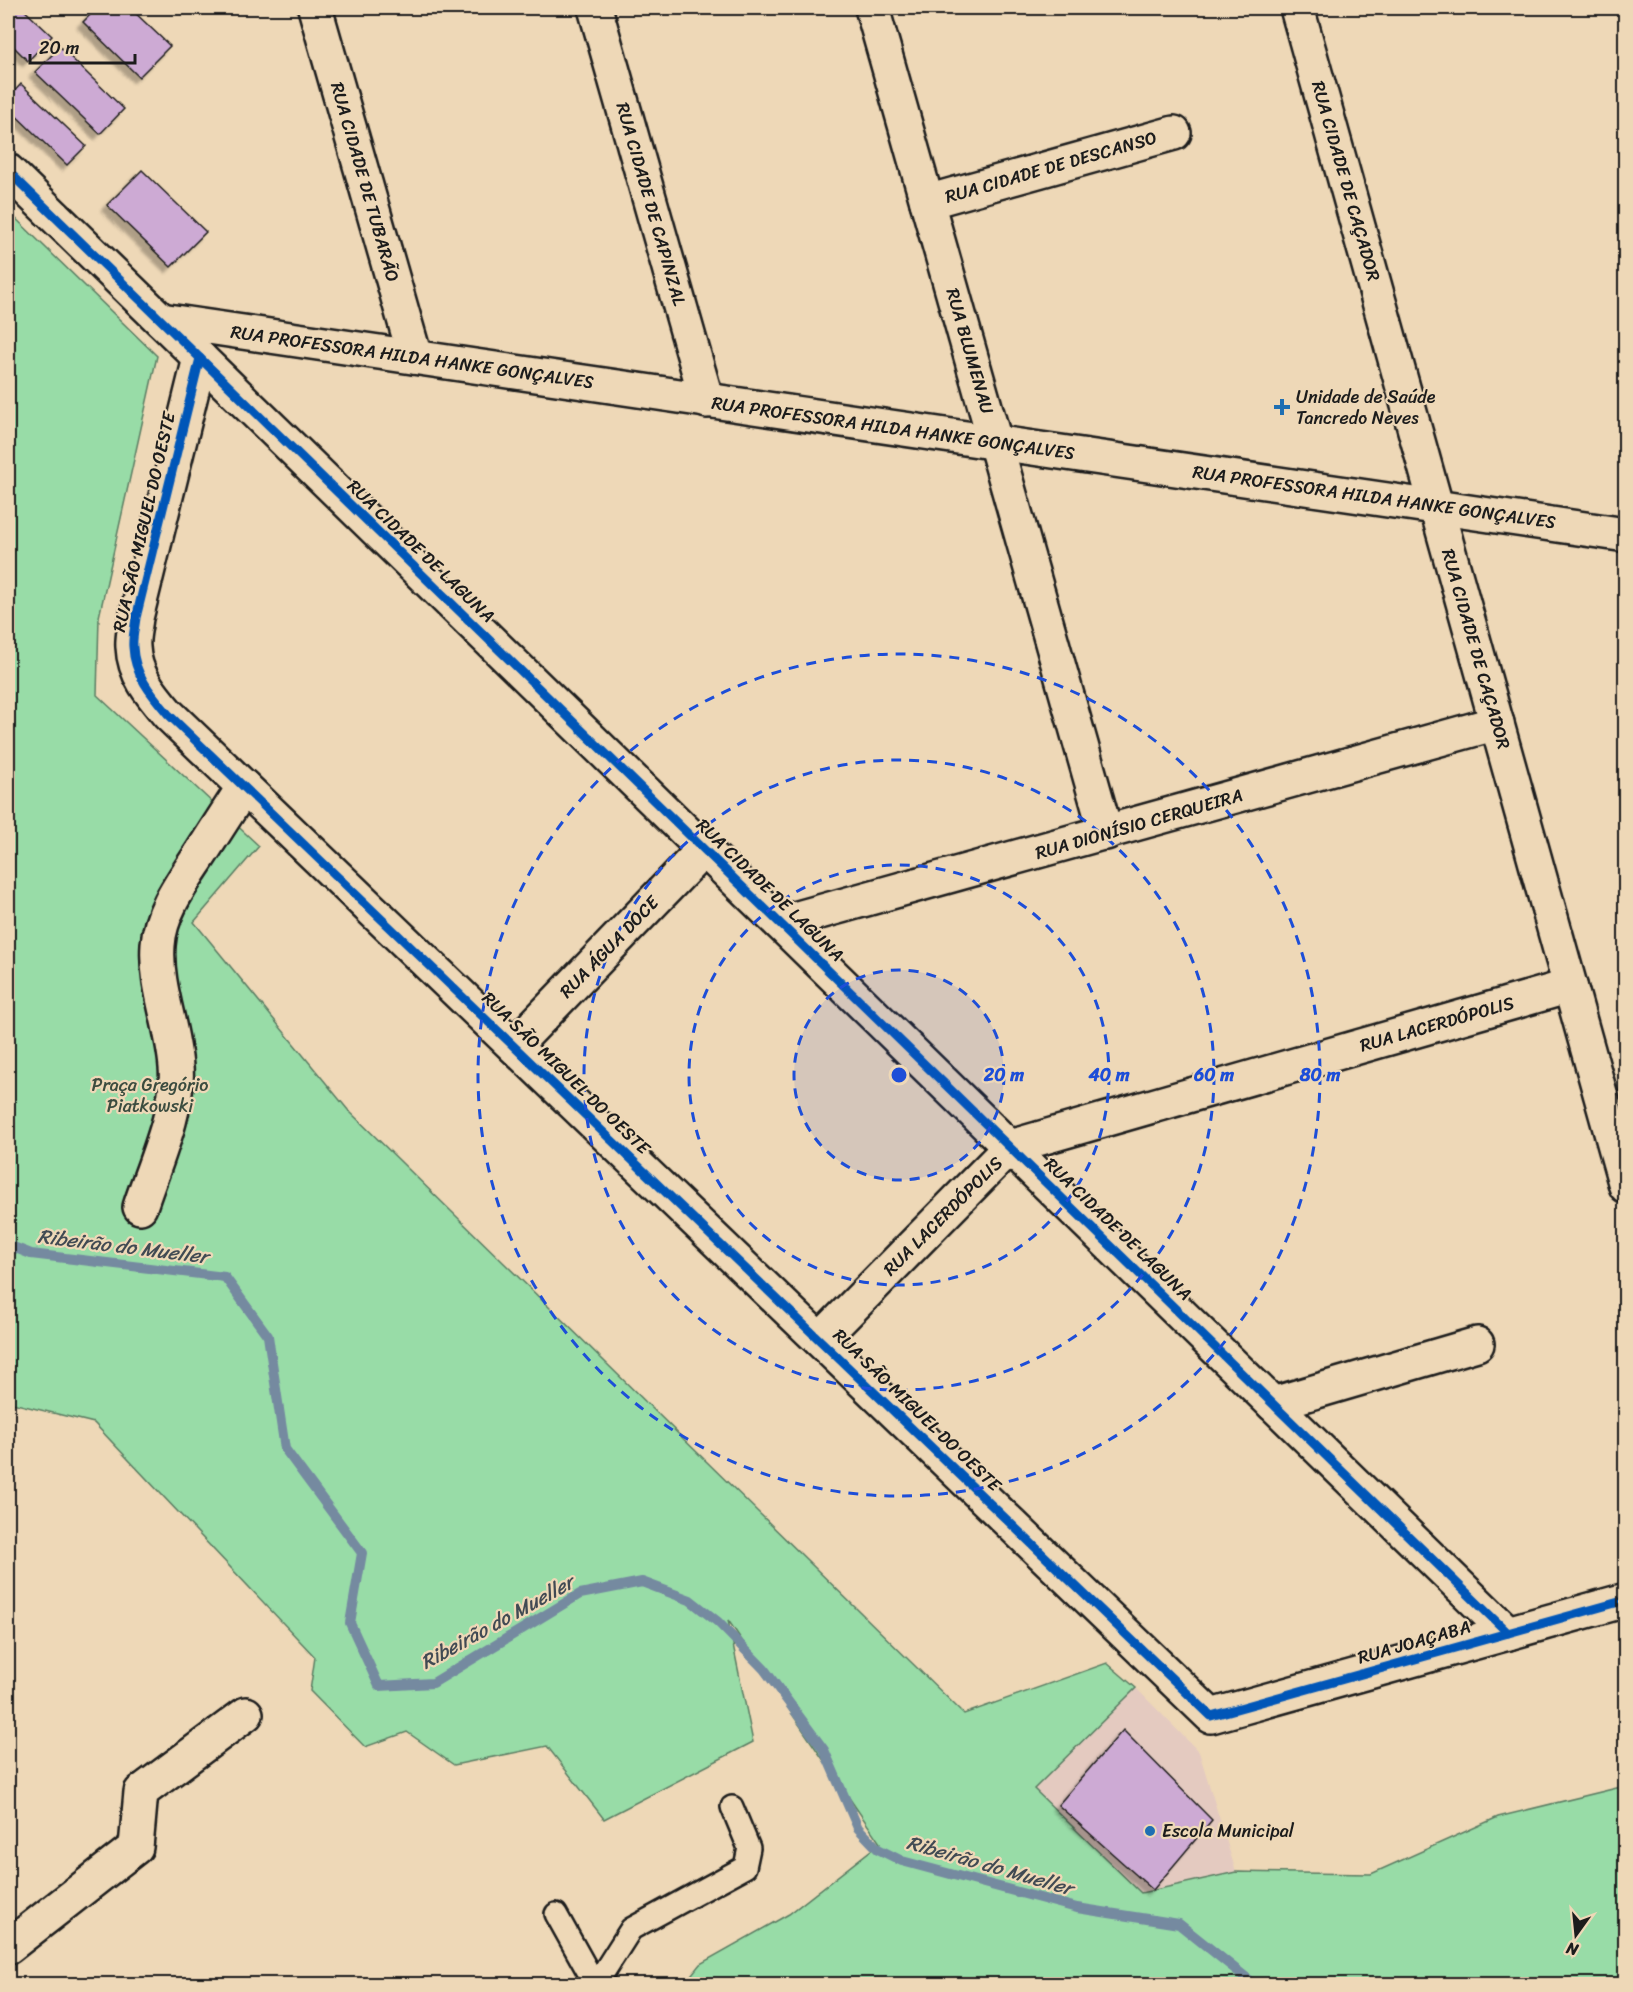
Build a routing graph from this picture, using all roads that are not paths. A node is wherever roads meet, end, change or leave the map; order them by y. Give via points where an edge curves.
1 (315, 8) edge
2 (596, 8) edge
3 (872, 8) edge
4 (1297, 8) edge
5 (1174, 133) dead end
6 (8, 171) edge
7 (927, 202) junction
8 (161, 320) junction
9 (415, 357) junction
10 (200, 358) junction
11 (707, 401) junction
12 (996, 442) junction
13 (1436, 506) junction
14 (1626, 535) edge
15 (1497, 723) junction
16 (244, 787) junction
17 (1106, 833) junction
18 (704, 849) junction
19 (780, 923) junction
20 (1570, 986) junction
21 (514, 1046) junction
22 (1010, 1148) junction
23 (1626, 1186) edge
24 (140, 1207) dead end
25 (820, 1340) junction
26 (1477, 1344) dead end
27 (1273, 1404) junction
28 (1626, 1600) edge
29 (1508, 1633) junction
30 (246, 1714) dead end
31 (1211, 1716) joint
32 (732, 1807) dead end
33 (556, 1914) dead end
34 (8, 1947) edge
35 (595, 1984) edge

1 - 9 street, RUA CIDADE DE TUBARÃO
2 - 11 street, RUA CIDADE DE CAPINZAL
3 - 7 street, RUA BLUMENAU
4 - 13 street, RUA CIDADE DE CAÇADOR
5 - 7 street, RUA CIDADE DE DESCANSO
6 - 8 street, RUA CIDADE DE LAGUNA
7 - 12 street, RUA BLUMENAU
8 - 9 street, RUA PROFESSORA HILDA HANKE GONÇALVES
8 - 10 street, RUA CIDADE DE LAGUNA
9 - 11 street, RUA PROFESSORA HILDA HANKE GONÇALVES
10 - 16 street, RUA SÃO MIGUEL DO OESTE via 136,618 133,646 138,673 152,696
10 - 18 street, RUA CIDADE DE LAGUNA
11 - 12 street, RUA PROFESSORA HILDA HANKE GONÇALVES
12 - 13 street, RUA PROFESSORA HILDA HANKE GONÇALVES
12 - 17 street, RUA BLUMENAU
13 - 14 street, RUA PROFESSORA HILDA HANKE GONÇALVES
13 - 15 street, RUA CIDADE DE CAÇADOR
15 - 17 street, RUA DIONÍSIO CERQUEIRA
15 - 20 street, RUA CIDADE DE CAÇADOR
16 - 21 street, RUA SÃO MIGUEL DO OESTE
16 - 24 street via 164,916 158,945 159,975 177,1068 175,1095
17 - 19 street, RUA DIONÍSIO CERQUEIRA
18 - 19 street, RUA CIDADE DE LAGUNA
18 - 21 street, RUA ÁGUA DOCE
19 - 22 street, RUA CIDADE DE LAGUNA
20 - 22 street, RUA LACERDÓPOLIS
20 - 23 street, RUA CIDADE DE CAÇADOR
21 - 25 street, RUA SÃO MIGUEL DO OESTE
22 - 25 street, RUA LACERDÓPOLIS
22 - 27 street, RUA CIDADE DE LAGUNA
25 - 31 street, RUA SÃO MIGUEL DO OESTE
26 - 27 street
27 - 29 street, RUA CIDADE DE LAGUNA
28 - 29 street, RUA JOAÇABA
29 - 31 street, RUA JOAÇABA
30 - 34 street via 141,1792 136,1847
32 - 35 lane via 749,1848 745,1867 631,1929
33 - 35 lane

